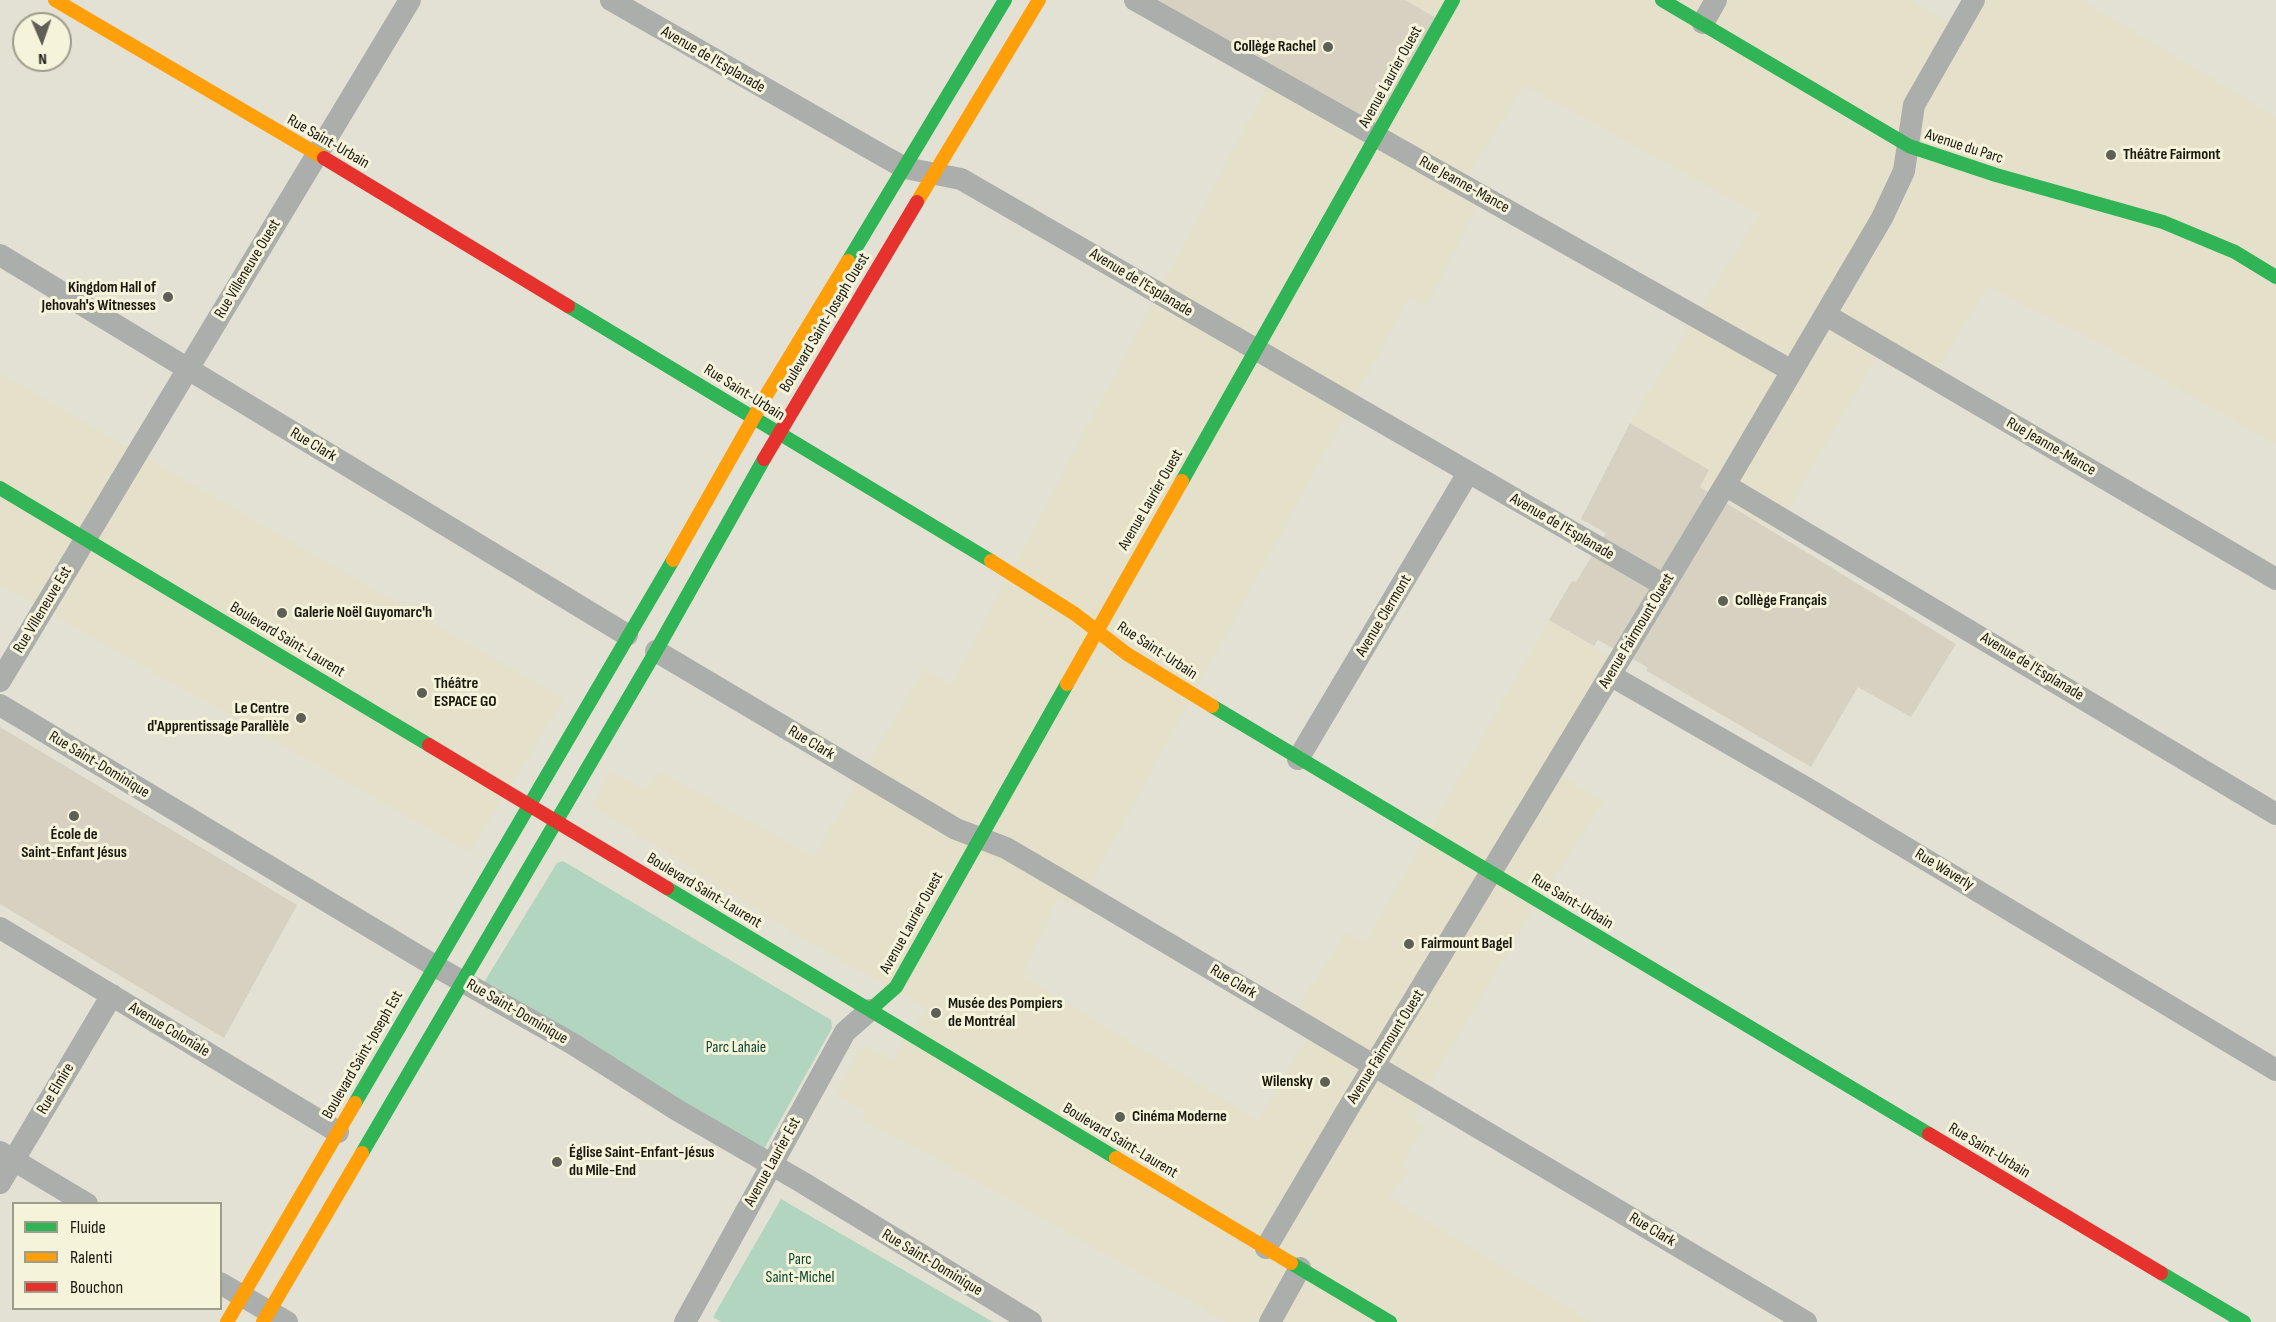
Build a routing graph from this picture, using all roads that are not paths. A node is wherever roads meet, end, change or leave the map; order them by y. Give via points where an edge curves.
1 (56, 0) edge
2 (410, 0) edge
3 (611, 0) edge
4 (1005, 0) edge
5 (1039, 0) edge
6 (1135, 0) edge
7 (1453, 0) edge
8 (1662, 0) edge
9 (1716, 0) edge
10 (1974, 0) edge
11 (1702, 24) junction
12 (1377, 136) junction
13 (1909, 146) junction
14 (318, 154) junction
15 (905, 168) junction
16 (935, 175) junction
17 (0, 255) edge
18 (2276, 277) edge
19 (1826, 315) junction
20 (1255, 350) junction
21 (188, 370) junction
22 (1792, 371) junction
23 (753, 418) junction
24 (779, 434) junction
25 (1468, 473) junction
26 (1725, 485) junction
27 (0, 488) edge
28 (86, 538) junction
29 (2276, 579) edge
30 (1664, 585) junction
31 (1096, 630) junction
32 (627, 635) junction
33 (657, 651) junction
34 (1610, 675) junction
35 (0, 681) edge
36 (0, 705) edge
37 (1298, 759) junction
38 (528, 805) junction
39 (2276, 814) edge
40 (555, 821) junction
41 (981, 838) junction
42 (1491, 874) junction
43 (1, 931) edge
44 (435, 966) junction
45 (462, 981) junction
46 (112, 995) junction
47 (870, 1010) junction
48 (1374, 1066) junction
49 (2276, 1070) edge
50 (338, 1132) junction
51 (7, 1156) edge
52 (772, 1164) junction
53 (0, 1183) edge
54 (85, 1202) edge
55 (1266, 1248) junction
56 (1300, 1268) junction
57 (222, 1284) edge
58 (242, 1295) junction
59 (273, 1319) edge
60 (227, 1322) edge
61 (685, 1322) edge
62 (1031, 1322) edge
63 (1270, 1322) edge
64 (1390, 1322) edge
65 (1806, 1322) edge
66 (2244, 1322) edge

1 - 14 main road, Rue Saint-Urbain
2 - 14 street, Rue Villeneuve Ouest
3 - 15 street, Avenue de l'Esplanade
4 - 15 main road, Boulevard Saint-Joseph Ouest
5 - 16 main road, Boulevard Saint-Joseph Ouest
6 - 12 street, Rue Jeanne-Mance
7 - 12 main road, Avenue Laurier Ouest
8 - 11 main road, Avenue du Parc
9 - 11 street
10 - 13 street, Avenue Fairmount Ouest via 1914,105
11 - 13 main road, Avenue du Parc
12 - 20 main road, Avenue Laurier Ouest
12 - 22 street, Rue Jeanne-Mance
13 - 18 main road, Avenue du Parc via 2024,184 2163,222 2235,252
13 - 19 street, Avenue Fairmount Ouest via 1897,188
14 - 21 street, Rue Villeneuve Ouest
14 - 23 main road, Rue Saint-Urbain
15 - 16 street, Avenue de l'Esplanade
15 - 23 main road, Boulevard Saint-Joseph Ouest
16 - 20 street, Avenue de l'Esplanade via 961,179
16 - 24 main road, Boulevard Saint-Joseph Ouest
17 - 21 street, Rue Clark
19 - 22 street, Avenue Fairmount Ouest
19 - 29 street, Rue Jeanne-Mance
20 - 25 street, Avenue de l'Esplanade
20 - 31 main road, Avenue Laurier Ouest
21 - 28 street, Rue Villeneuve Ouest
21 - 32 street, Rue Clark
22 - 26 street, Avenue Fairmount Ouest
23 - 24 main road, Rue Saint-Urbain
23 - 32 main road, Boulevard Saint-Joseph Ouest
24 - 31 main road, Rue Saint-Urbain via 1042,593
24 - 33 main road, Boulevard Saint-Joseph Ouest
25 - 30 street, Avenue de l'Esplanade
25 - 37 street, Avenue Clermont
26 - 30 street, Avenue Fairmount Ouest
26 - 39 street, Avenue de l'Esplanade
27 - 28 main road, Boulevard Saint-Laurent
28 - 35 street, Rue Villeneuve Est
28 - 38 main road, Boulevard Saint-Laurent
30 - 34 street, Avenue Fairmount Ouest
31 - 37 main road, Rue Saint-Urbain via 1127,654
31 - 41 main road, Avenue Laurier Ouest
32 - 38 main road, Boulevard Saint-Joseph Ouest
33 - 40 main road, Boulevard Saint-Joseph Ouest
33 - 41 street, Rue Clark via 956,829
34 - 42 street, Avenue Fairmount Ouest
34 - 49 street, Rue Waverly
36 - 44 street, Rue Saint-Dominique
37 - 42 main road, Rue Saint-Urbain
38 - 40 main road, Boulevard Saint-Laurent
38 - 44 main road, Boulevard Saint-Joseph Est
40 - 45 main road
40 - 47 main road, Boulevard Saint-Laurent
41 - 47 main road, Avenue Laurier Ouest via 896,987
41 - 48 street, Rue Clark via 1006,848
42 - 48 street, Avenue Fairmount Ouest
42 - 66 main road, Rue Saint-Urbain
43 - 46 street, Avenue Coloniale
44 - 45 street, Rue Saint-Dominique
44 - 50 main road, Boulevard Saint-Joseph Est
45 - 52 street, Rue Saint-Dominique
45 - 59 main road
46 - 50 street, Avenue Coloniale
46 - 51 street, Rue Elmire
47 - 52 street, Avenue Laurier Est via 845,1032
47 - 55 main road, Boulevard Saint-Laurent
48 - 55 street, Avenue Fairmount Ouest
48 - 65 street, Rue Clark
50 - 58 main road, Boulevard Saint-Joseph Est
51 - 53 street, Rue Elmire
51 - 54 street
52 - 61 street, Avenue Laurier Est
52 - 62 street, Rue Saint-Dominique
55 - 56 main road, Boulevard Saint-Laurent
56 - 63 street
56 - 64 main road, Boulevard Saint-Laurent
57 - 58 street
58 - 59 street
58 - 60 main road, Boulevard Saint-Joseph Est

